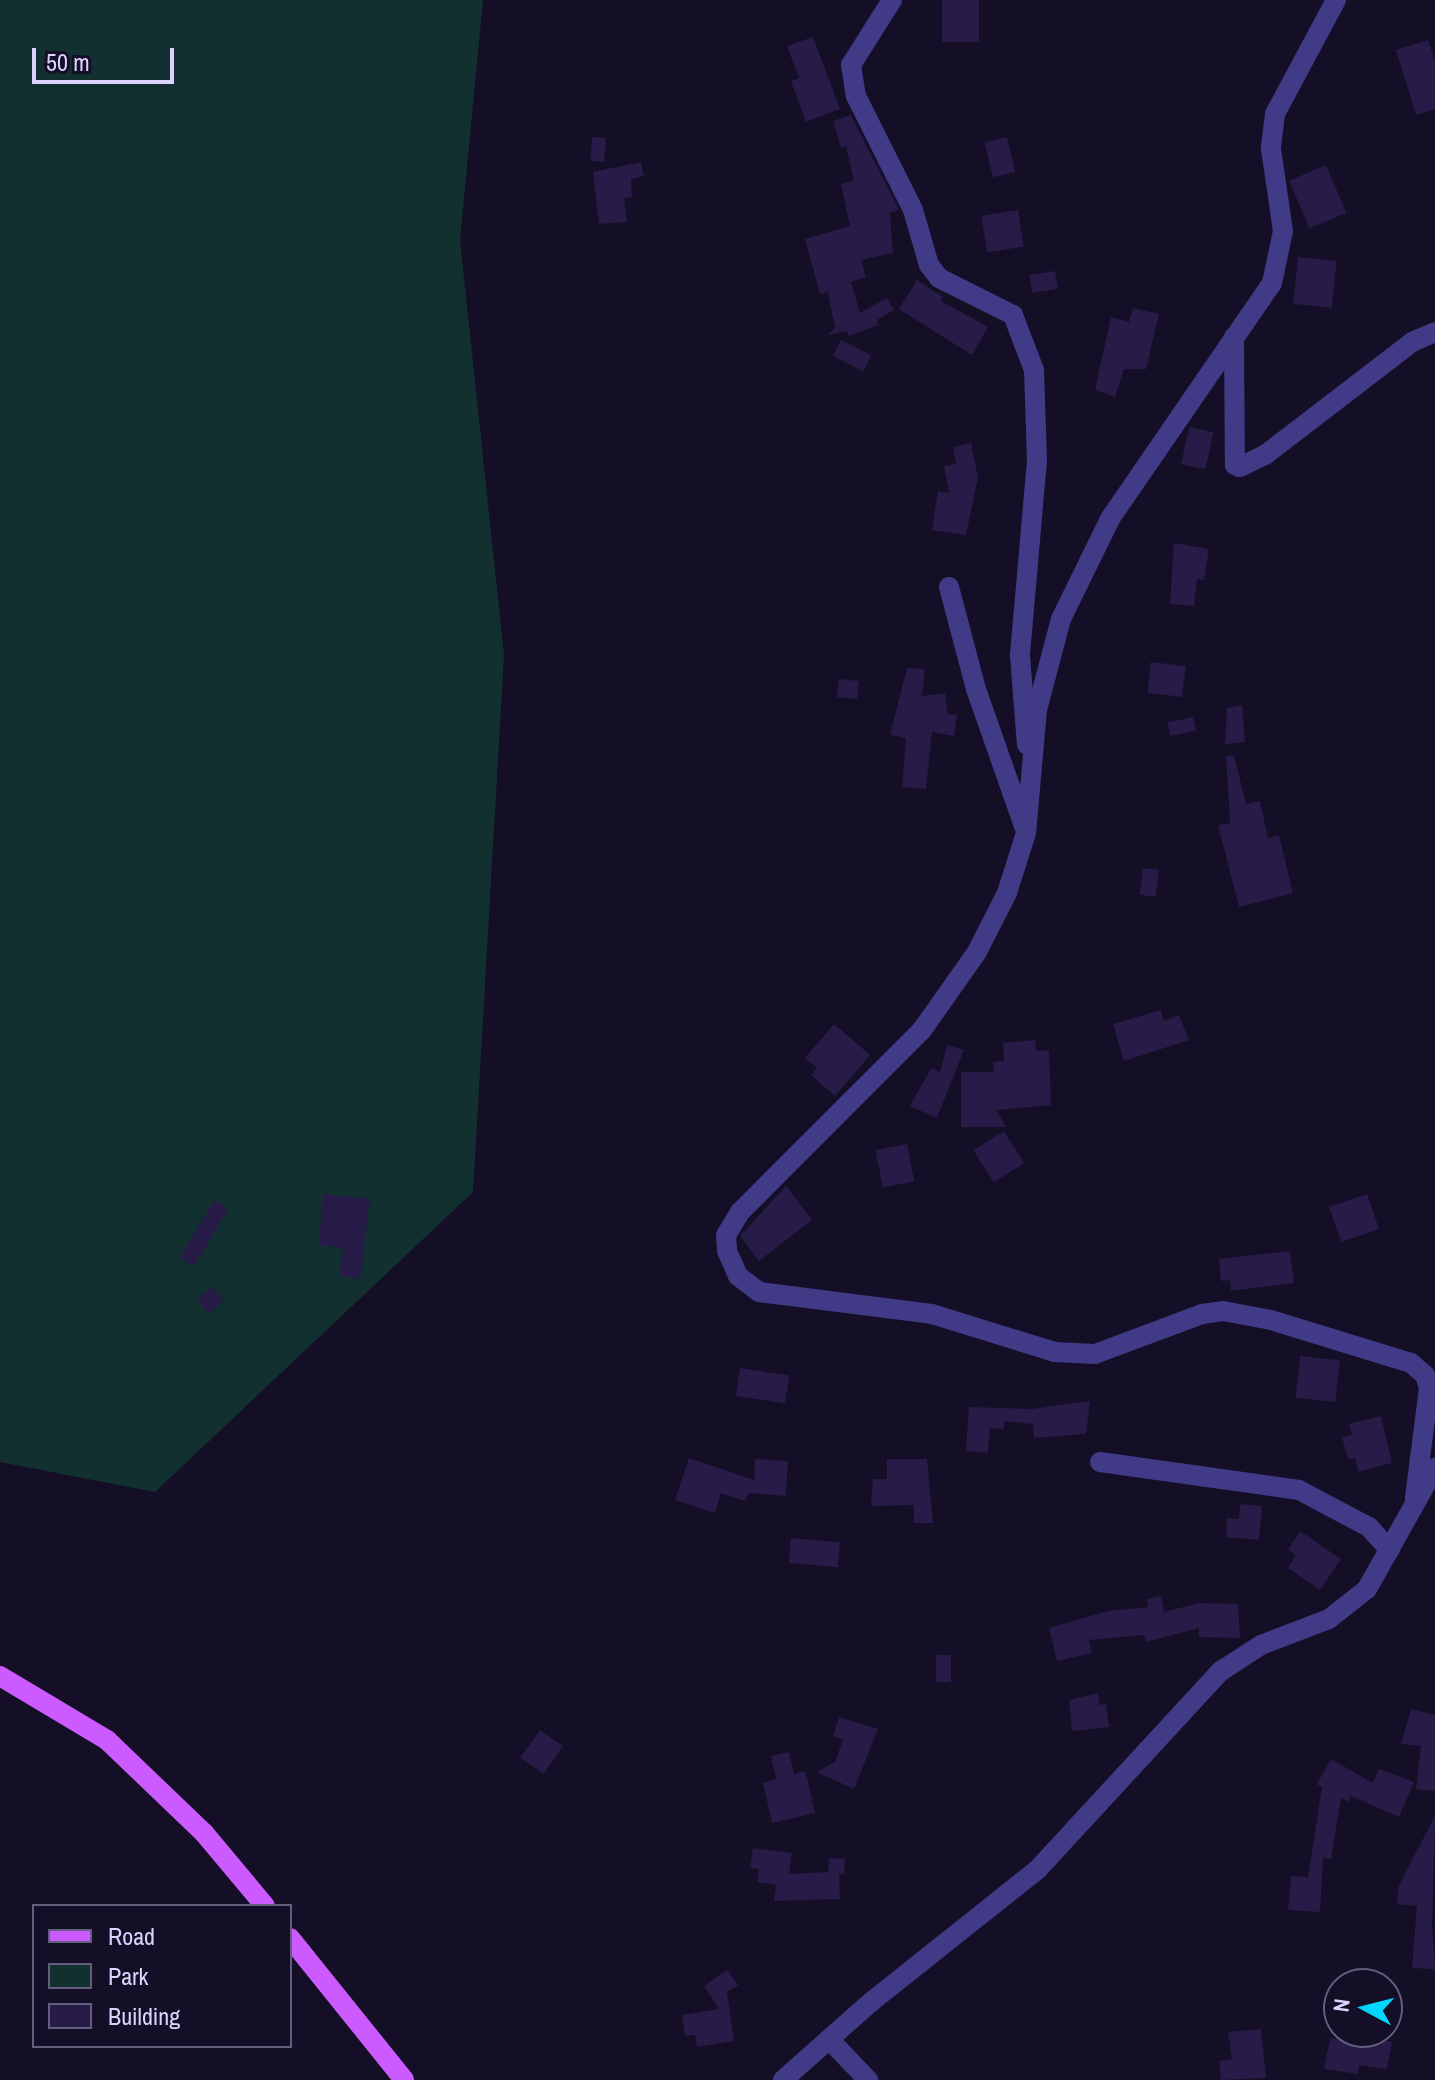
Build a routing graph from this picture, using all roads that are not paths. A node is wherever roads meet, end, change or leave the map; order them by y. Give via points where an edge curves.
1 (892, 0) edge
2 (1336, 0) edge
3 (1435, 332) edge
4 (1234, 337) junction
5 (949, 587) dead end
6 (1032, 764) junction
7 (1026, 833) junction
8 (1100, 1462) dead end
9 (1435, 1468) edge
10 (1415, 1498) junction
11 (1390, 1550) junction
12 (0, 1676) edge
13 (263, 1904) edge
14 (292, 1940) edge
15 (829, 2039) junction
16 (404, 2080) edge
17 (783, 2080) edge
18 (868, 2080) edge

1 - 6 street via 855,55 853,89 913,210 929,265 939,278 1013,315 1032,361 1037,460 1020,656 1021,714
2 - 4 street via 1275,114 1271,149 1283,231 1279,265
3 - 4 street via 1412,342 1265,455 1240,467 1235,465
4 - 6 street via 1163,436 1087,559 1046,665
5 - 7 street via 980,701
6 - 7 street
7 - 10 street via 1007,893 955,988 887,1069 740,1212 726,1235 732,1267 748,1285 776,1296 932,1314 1055,1352 1105,1351 1181,1321 1223,1311 1271,1320 1411,1363 1425,1375 1429,1388
8 - 11 street via 1299,1490 1369,1527
9 - 10 street
10 - 11 street
11 - 15 street via 1367,1589 1348,1607 1261,1645 1221,1671 1038,1869
12 - 13 main road via 107,1740 204,1833
14 - 16 main road
15 - 17 street
15 - 18 street

